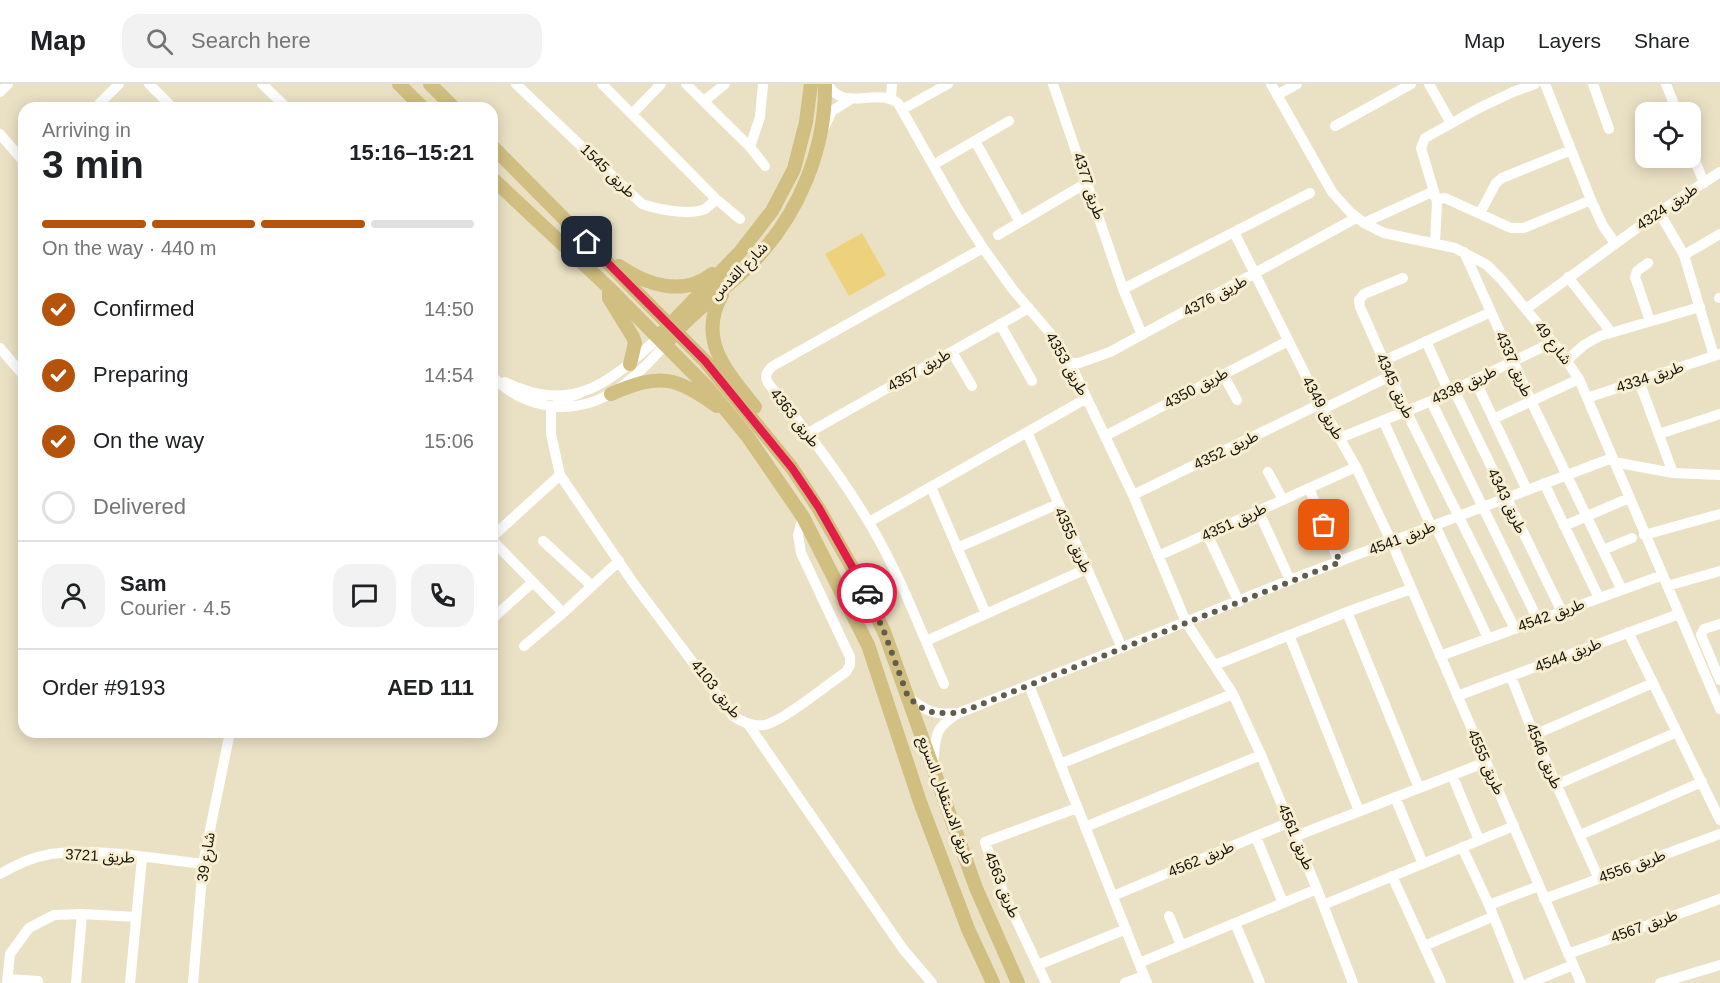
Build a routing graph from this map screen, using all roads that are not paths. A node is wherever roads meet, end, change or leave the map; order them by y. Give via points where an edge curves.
1 (8, 84) edge
2 (119, 84) edge
3 (149, 84) edge
4 (262, 84) edge
5 (399, 84) edge
6 (430, 84) edge
7 (516, 84) edge
8 (602, 84) edge
9 (661, 84) edge
10 (686, 84) edge
11 (725, 84) edge
12 (763, 84) edge
13 (811, 84) edge
14 (827, 84) edge
15 (891, 84) edge
16 (948, 84) edge
17 (1053, 84) edge
18 (1271, 84) edge
19 (1297, 84) edge
20 (1411, 84) edge
21 (1429, 84) edge
22 (1535, 84) edge
23 (1545, 84) edge
24 (1593, 84) edge
25 (1666, 84) edge
26 (1511, 88) edge
27 (0, 92) edge
28 (1277, 95) junction
29 (891, 98) junction
30 (851, 99) junction
31 (101, 102) edge
32 (167, 102) edge
33 (281, 102) edge
34 (417, 102) edge
35 (448, 102) edge
36 (704, 102) junction
37 (1673, 102) edge
38 (903, 109) junction
39 (632, 114) junction
40 (1009, 121) dead end
41 (1451, 123) junction
42 (1335, 126) dead end
43 (1609, 129) dead end
44 (0, 134) edge
45 (975, 141) junction
46 (820, 142) junction
47 (750, 147) junction
48 (1571, 150) junction
49 (498, 152) edge
50 (18, 155) edge
51 (933, 165) junction
52 (765, 166) dead end
53 (1698, 168) edge
54 (1720, 172) edge
55 (1088, 182) junction
56 (1704, 183) junction
57 (498, 184) edge
58 (1310, 193) dead end
59 (1435, 195) junction
60 (716, 199) junction
61 (1591, 200) junction
62 (1659, 212) junction
63 (1480, 213) junction
64 (740, 219) dead end
65 (1360, 220) junction
66 (1020, 222) junction
67 (1234, 232) junction
68 (1720, 234) edge
69 (998, 235) dead end
70 (1435, 243) junction
71 (1615, 243) junction
72 (983, 248) junction
73 (740, 252) junction
74 (1464, 252) junction
75 (1684, 255) junction
76 (602, 258) junction
77 (1648, 263) dead end
78 (1255, 275) junction
79 (1568, 277) junction
80 (1403, 278) dead end
81 (727, 286) junction
82 (608, 287) junction
83 (1123, 289) junction
84 (1700, 307) junction
85 (1029, 308) junction
86 (1526, 309) junction
87 (1491, 312) junction
88 (1650, 321) junction
89 (1000, 324) junction
90 (672, 329) junction
91 (1611, 332) junction
92 (1142, 335) junction
93 (1288, 341) junction
94 (1425, 341) junction
95 (662, 342) junction
96 (1553, 342) junction
97 (0, 348) edge
98 (952, 352) junction
99 (1717, 355) edge
100 (1567, 360) junction
101 (1383, 361) junction
102 (1514, 362) junction
103 (18, 363) edge
104 (1070, 363) junction
105 (630, 364) junction
106 (15, 365) junction
107 (18, 369) edge
108 (1223, 374) junction
109 (1390, 376) junction
110 (498, 378) edge
111 (1579, 379) junction
112 (498, 380) edge
113 (1475, 380) junction
114 (1032, 381) dead end
115 (1639, 381) junction
116 (972, 386) dead end
117 (1451, 391) junction
118 (580, 393) junction
119 (611, 394) junction
120 (543, 395) junction
121 (1087, 398) junction
122 (1587, 398) junction
123 (1237, 400) dead end
124 (1431, 401) junction
125 (1531, 401) junction
126 (554, 406) junction
127 (1321, 406) junction
128 (1406, 411) junction
129 (1720, 414) edge
130 (734, 418) junction
131 (1493, 419) junction
132 (1383, 420) junction
133 (1028, 432) junction
134 (808, 433) junction
135 (1659, 434) junction
136 (1105, 436) junction
137 (1340, 438) junction
138 (1613, 460) junction
139 (1356, 467) junction
140 (792, 468) junction
141 (1268, 472) dead end
142 (1673, 473) junction
143 (560, 475) junction
144 (1567, 475) junction
145 (1720, 475) edge
146 (1544, 483) junction
147 (931, 487) junction
148 (1309, 488) junction
149 (1527, 490) junction
150 (1133, 495) junction
151 (1505, 498) junction
152 (1629, 498) junction
153 (1283, 500) junction
154 (1058, 504) junction
155 (1484, 506) junction
156 (1258, 510) junction
157 (1720, 514) edge
158 (1459, 515) junction
159 (1587, 515) junction
160 (803, 517) junction
161 (869, 522) junction
162 (1433, 525) junction
163 (1564, 526) junction
164 (498, 533) edge
165 (1207, 534) junction
166 (1644, 535) junction
167 (1632, 538) dead end
168 (543, 541) dead end
169 (1391, 541) junction
170 (498, 545) edge
171 (957, 548) junction
172 (1603, 550) junction
173 (1158, 556) junction
174 (619, 561) junction
175 (1340, 562) junction
176 (1086, 569) junction
177 (1720, 571) edge
178 (1662, 575) junction
179 (1290, 580) junction
180 (533, 582) junction
181 (592, 586) junction
182 (1667, 586) junction
183 (1411, 589) junction
184 (1622, 590) junction
185 (1599, 598) junction
186 (1239, 602) junction
187 (1347, 612) junction
188 (1562, 612) junction
189 (563, 613) junction
190 (498, 614) edge
191 (986, 614) junction
192 (1679, 614) junction
193 (1538, 620) junction
194 (1186, 622) junction
195 (1720, 624) edge
196 (1515, 628) junction
197 (1628, 632) junction
198 (1289, 635) junction
199 (1488, 638) junction
200 (926, 641) junction
201 (525, 646) dead end
202 (1122, 648) junction
203 (1440, 656) junction
204 (1215, 665) junction
205 (1512, 677) junction
206 (1720, 680) edge
207 (1653, 683) junction
208 (944, 684) dead end
209 (1029, 685) junction
210 (1233, 694) junction
211 (1457, 696) junction
212 (908, 697) junction
213 (1719, 703) edge
214 (959, 713) junction
215 (748, 724) junction
216 (1677, 732) junction
217 (1534, 735) junction
218 (229, 738) edge
219 (1261, 755) junction
220 (1486, 762) junction
221 (1060, 764) junction
222 (933, 765) junction
223 (1452, 776) junction
224 (1702, 782) junction
225 (1556, 785) junction
226 (1419, 788) junction
227 (1395, 797) junction
228 (1077, 808) junction
229 (1359, 811) junction
230 (1720, 820) edge
231 (1290, 822) junction
232 (1514, 826) junction
233 (1085, 827) junction
234 (1720, 834) edge
235 (1580, 835) junction
236 (1296, 836) junction
237 (1256, 837) junction
238 (1479, 840) junction
239 (1462, 847) junction
240 (142, 858) junction
241 (203, 864) junction
242 (1423, 864) junction
243 (0, 874) edge
244 (1392, 876) junction
245 (1599, 879) junction
246 (1539, 886) junction
247 (1317, 889) junction
248 (1113, 896) junction
249 (1720, 898) edge
250 (1544, 899) junction
251 (1283, 903) junction
252 (1323, 904) junction
253 (1489, 904) junction
254 (82, 914) junction
255 (1169, 916) dead end
256 (136, 917) junction
257 (1492, 917) junction
258 (1235, 923) junction
259 (1126, 929) junction
260 (1181, 945) junction
261 (1424, 946) junction
262 (1570, 960) junction
263 (1139, 963) junction
264 (1038, 966) junction
265 (1718, 969) edge
266 (1145, 979) edge
267 (7, 981) edge
268 (38, 981) dead end
269 (76, 983) edge
270 (130, 983) edge
271 (193, 983) edge
272 (932, 983) edge
273 (993, 983) edge
274 (1018, 983) edge
275 (1046, 983) edge
276 (1125, 983) edge
277 (1260, 983) edge
278 (1353, 983) edge
279 (1441, 983) edge
280 (1520, 983) edge
281 (1529, 983) edge
282 (1581, 983) edge
283 (1660, 983) edge

1 - 27 street
2 - 31 street
3 - 32 street
4 - 33 street
5 - 34 main road
6 - 35 main road
7 - 60 street, طريق 1545 via 642,204 681,212 705,209
8 - 39 street
9 - 39 street
10 - 36 street
11 - 36 street
12 - 47 street via 760,117
13 - 73 main road, شارع القدس via 794,169 772,211
14 - 30 street via 839,97
14 - 46 main road, شارع القدس
15 - 29 street
16 - 38 street
17 - 55 street, طريق 4377
18 - 28 street, شارع 49
19 - 28 street
20 - 42 street
21 - 41 street
22 - 26 street
23 - 48 street
24 - 43 street
25 - 37 street
26 - 41 street
28 - 65 street, شارع 49 via 1332,192
29 - 30 street
29 - 38 street, طريق 4353
30 - 46 street via 832,111
36 - 47 street
38 - 51 street, طريق 4353
39 - 60 street
40 - 45 street
41 - 59 street via 1425,138 1421,148
44 - 50 street
45 - 51 street
45 - 66 street
46 - 81 main road, شارع القدس via 809,176 786,220 753,262
47 - 52 street
48 - 61 street
48 - 63 street via 1502,178
49 - 76 main road, طريق الاستقلال السريع
51 - 72 street, طريق 4353
53 - 56 street
54 - 56 street, طريق 4324
55 - 66 street
55 - 83 street, طريق 4377
56 - 62 street, طريق 4324
57 - 82 main road, طريق الاستقلال السريع
58 - 67 street
59 - 63 street
59 - 65 street, طريق 4376
59 - 70 street
60 - 64 street
61 - 63 street via 1521,229 1510,228
61 - 71 street
62 - 71 street, طريق 4324
62 - 75 street, طريق 4334
65 - 70 street, شارع 49 via 1392,236
65 - 78 street, طريق 4376
66 - 69 street
67 - 78 street, طريق 4349
67 - 83 street
68 - 75 street
70 - 74 street, شارع 49
71 - 79 street, طريق 4324
72 - 85 street, طريق 4353
72 - 134 street, طريق 4363 via 770,369 766,374 768,383
73 - 76 main road via 698,283 681,287 645,281
73 - 90 main road, شارع القدس
74 - 86 street, شارع 49 via 1487,265
74 - 87 street, طريق 4337
75 - 84 street, طريق 4334
76 - 90 main road, طريق الاستقلال السريع
77 - 88 street via 1635,277
78 - 92 street, طريق 4376
78 - 93 street, طريق 4349
79 - 86 street, طريق 4324
79 - 91 street
80 - 101 street, طريق 4345 via 1359,300
81 - 90 main road, شارع القدس
81 - 140 main road via 712,325 716,351 769,424
82 - 95 main road, طريق الاستقلال السريع
82 - 105 main road via 609,298 635,343
83 - 92 street, طريق 4377
84 - 88 street
84 - 99 street, طريق 4334
85 - 89 street, طريق 4357
85 - 104 street, طريق 4353
86 - 96 street, شارع 49
87 - 94 street
87 - 102 street, طريق 4337
88 - 91 street
89 - 98 street, طريق 4357
89 - 114 street
90 - 95 main road, شارع القدس
90 - 140 main road, طريق الاستقلال السريع via 720,378
91 - 100 street via 1591,340
92 - 104 street, طريق 4376 via 1110,352
93 - 108 street, طريق 4350
93 - 127 street, طريق 4349
94 - 101 street
94 - 117 street, طريق 4343
95 - 105 street
95 - 119 street via 631,379
95 - 130 main road, طريق الاستقلال السريع
96 - 100 street, شارع 49
96 - 102 street, طريق 4338
97 - 106 street
98 - 116 street
98 - 134 street, طريق 4357
99 - 115 street, طريق 4334
100 - 111 street, شارع 49
101 - 109 street, طريق 4345
102 - 113 street, طريق 4338
102 - 125 street, طريق 4337
103 - 106 street
104 - 121 street, طريق 4353
105 - 118 street via 606,382
106 - 107 street
108 - 123 street
108 - 136 street, طريق 4350
109 - 127 street, طريق 4352
109 - 128 street, طريق 4345
110 - 120 street
111 - 122 street, شارع 49
111 - 125 street
112 - 126 street via 518,397
113 - 117 street, طريق 4338
113 - 131 street
115 - 122 street, طريق 4334
115 - 135 street
117 - 124 street, طريق 4338
117 - 151 street, طريق 4343
118 - 120 street
118 - 126 street
119 - 126 street via 583,404
119 - 130 main road via 644,381 664,380 698,393
120 - 126 street
121 - 133 street
121 - 136 street, طريق 4353
122 - 138 street, شارع 49
124 - 128 street, طريق 4338
124 - 155 street, طريق 4343
125 - 131 street
125 - 144 street, طريق 4337
126 - 143 street, طريق 4103 via 558,411 554,446
127 - 137 street, طريق 4349
127 - 150 street, طريق 4352
128 - 132 street, طريق 4338
128 - 158 street, طريق 4345
129 - 135 street
130 - 160 main road, طريق الاستقلال السريع
131 - 149 street
132 - 137 street, طريق 4338
132 - 162 street
133 - 147 street
133 - 154 street, طريق 4355
134 - 161 street, طريق 4363
135 - 142 street
136 - 150 street, طريق 4353
137 - 139 street, طريق 4349
138 - 142 street
138 - 144 street, طريق 4541
138 - 152 street, شارع 49
139 - 148 street, طريق 4351
139 - 169 street, طريق 4349
140 - 212 main road, طريق الاستقلال السريع via 866,592
141 - 153 street
142 - 145 street
143 - 164 street
143 - 174 street, طريق 4103
144 - 146 street, طريق 4541
144 - 159 street, طريق 4337
146 - 149 street, طريق 4541
146 - 163 street
147 - 161 street
147 - 171 street
148 - 153 street, طريق 4351
148 - 175 street
149 - 151 street, طريق 4541
150 - 173 street, طريق 4353
151 - 155 street, طريق 4541
151 - 188 street, طريق 4343
152 - 159 street
152 - 166 street, شارع 49
153 - 156 street, طريق 4351
154 - 171 street
154 - 176 street, طريق 4355
155 - 158 street, طريق 4541
155 - 193 street, طريق 4343
156 - 165 street, طريق 4351
156 - 179 street
157 - 166 street
158 - 162 street, طريق 4541
158 - 196 street, طريق 4345
159 - 163 street
159 - 172 street, طريق 4337
160 - 215 street, طريق 4103 via 798,535 801,553 850,657 850,665 846,672 773,722
160 - 273 main road, طريق الاستقلال السريع via 868,645 924,812
161 - 200 street, طريق 4363
162 - 169 street, طريق 4541
162 - 199 street
163 - 185 street
165 - 173 street, طريق 4351
165 - 186 street
166 - 178 street, شارع 49
167 - 172 street
168 - 181 street
169 - 175 street, طريق 4541
169 - 183 street, طريق 4555
170 - 180 street
171 - 191 street
172 - 184 street, طريق 4337
173 - 194 street, طريق 4353
174 - 181 street
174 - 215 street, طريق 4103 via 733,716
175 - 179 street, طريق 4541
176 - 191 street
176 - 202 street, طريق 4355
177 - 182 street
178 - 182 street, شارع 49
178 - 184 street, طريق 4542
179 - 186 street, طريق 4541
180 - 189 street
180 - 190 street
181 - 189 street
182 - 192 street, شارع 49
183 - 187 street
183 - 203 street, طريق 4555
184 - 185 street, طريق 4542
185 - 188 street, طريق 4542
186 - 194 street, طريق 4541
187 - 198 street
187 - 226 street
188 - 193 street, طريق 4542
189 - 201 street
191 - 200 street
192 - 197 street, طريق 4544
192 - 213 street, شارع 49
193 - 196 street, طريق 4542
194 - 202 street, طريق 4541
194 - 204 street, طريق 4561
195 - 206 street via 1704,629 1701,635
196 - 199 street, طريق 4542
197 - 205 street, طريق 4544
197 - 207 street
198 - 204 street
198 - 229 street
199 - 203 street, طريق 4542
200 - 208 street, طريق 4363
202 - 209 street, طريق 4541
203 - 211 street, طريق 4555
204 - 210 street, طريق 4561
205 - 211 street, طريق 4544
205 - 217 street, طريق 4546
207 - 216 street
207 - 217 street
209 - 214 street, طريق 4541
209 - 221 street
210 - 219 street, طريق 4561
210 - 221 street
211 - 220 street, طريق 4555
212 - 214 street via 934,713
212 - 222 main road, طريق الاستقلال السريع
214 - 222 street via 941,725
215 - 272 street via 903,950
216 - 224 street
216 - 225 street
217 - 225 street, طريق 4546
218 - 241 street, شارع 39
219 - 231 street, طريق 4561
219 - 233 street
220 - 223 street
220 - 232 street, طريق 4555
221 - 228 street
222 - 274 main road, طريق الاستقلال السريع via 976,888
223 - 226 street
223 - 238 street
224 - 230 street
224 - 235 street
225 - 235 street, طريق 4546
226 - 227 street
227 - 229 street
227 - 242 street
228 - 233 street
228 - 264 street, طريق 4563 via 985,843
229 - 236 street
231 - 236 street, طريق 4561
231 - 237 street, طريق 4562
232 - 238 street
232 - 246 street, طريق 4555
233 - 248 street
234 - 245 street, طريق 4556
235 - 245 street, طريق 4546
236 - 247 street, طريق 4561
237 - 248 street, طريق 4562
237 - 251 street
238 - 239 street
239 - 242 street
239 - 253 street
240 - 241 street, طريق 3721
240 - 243 street, طريق 3721 via 51,854 16,864
240 - 256 street
241 - 271 street, شارع 39
242 - 244 street
244 - 252 street
244 - 261 street
245 - 250 street, طريق 4556
246 - 250 street, طريق 4555
246 - 253 street
247 - 251 street
247 - 252 street, طريق 4561
248 - 259 street
249 - 262 street, طريق 4567
250 - 262 street, طريق 4555
251 - 258 street
252 - 278 street, طريق 4561
253 - 257 street
254 - 256 street
254 - 267 street via 54,915 29,928 10,954
254 - 269 street
255 - 260 street
256 - 270 street
257 - 261 street
257 - 280 street
258 - 260 street
258 - 277 street
259 - 263 street
259 - 264 street
260 - 263 street
261 - 279 street
262 - 281 street, طريق 4567
262 - 282 street, طريق 4555
263 - 266 street
264 - 275 street, طريق 4563
265 - 283 street
266 - 276 street
267 - 268 street

